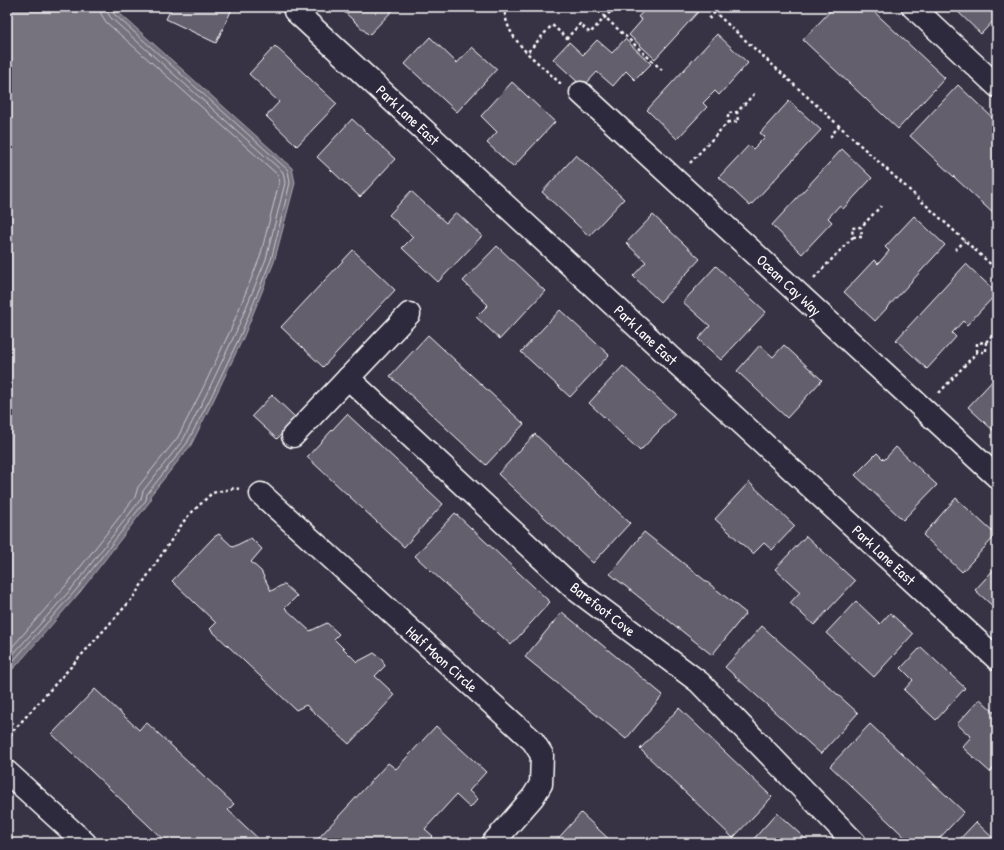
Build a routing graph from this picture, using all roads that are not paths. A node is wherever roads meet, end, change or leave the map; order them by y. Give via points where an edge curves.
1 (912, 7) edge
2 (296, 11) dead end
3 (997, 86) edge
4 (573, 91) road end
5 (409, 314) dead end
6 (348, 378) junction
7 (293, 436) dead end
8 (997, 477) edge
9 (262, 494) road end
10 (997, 659) edge
11 (7, 772) edge
12 (85, 843) edge
13 (493, 843) edge
14 (855, 843) edge

1 - 3 street
2 - 10 street, Park Lane East
4 - 8 street, Ocean Cay Way
5 - 6 street
6 - 7 street
6 - 14 street, Barefoot Cove via 576,590 699,682
9 - 13 street, Half Moon Circle via 533,741 542,755 542,784 534,797
11 - 12 street

